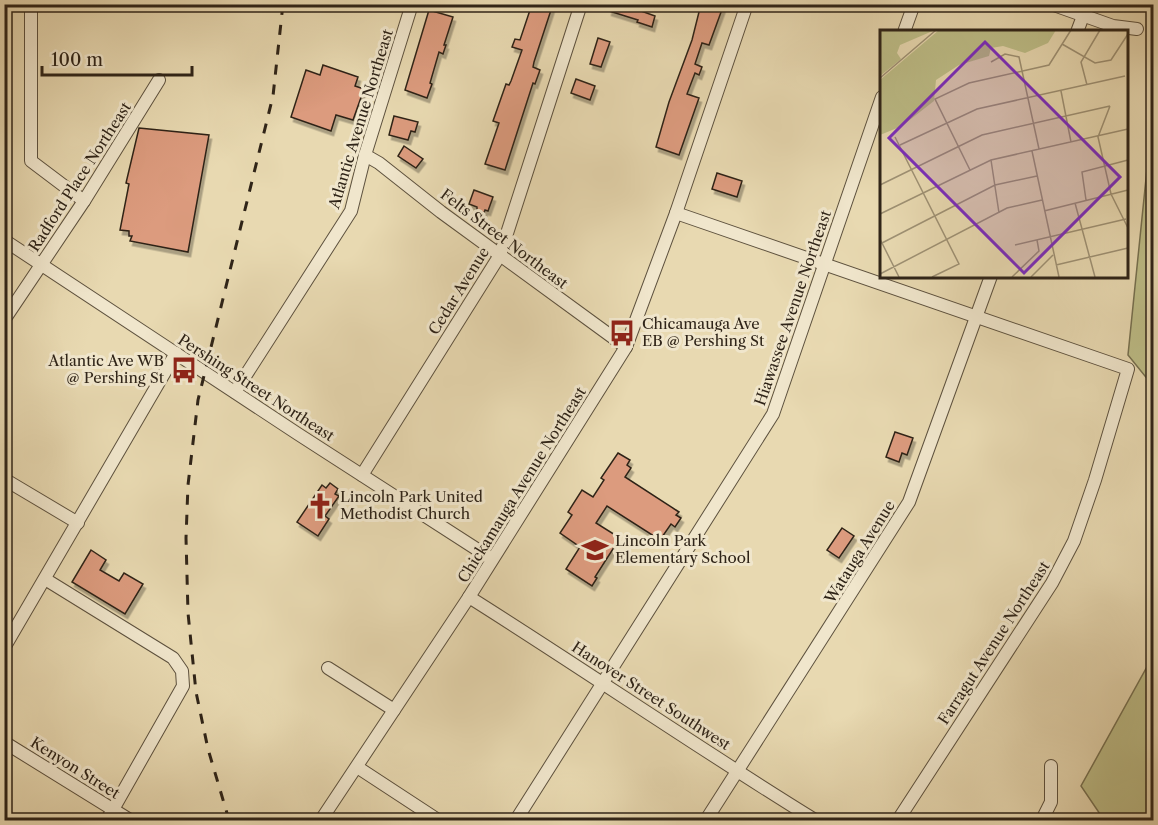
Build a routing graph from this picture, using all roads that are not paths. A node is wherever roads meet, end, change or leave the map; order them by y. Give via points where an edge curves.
1 (31, 4) edge
2 (412, 4) edge
3 (581, 4) edge
4 (747, 4) edge
5 (914, 4) edge
6 (1051, 4) edge
7 (1083, 16) junction
8 (1137, 29) dead end
9 (905, 30) edge
10 (1078, 30) edge
11 (159, 80) dead end
12 (880, 103) edge
13 (365, 155) junction
14 (84, 201) junction
15 (676, 213) junction
16 (4, 240) edge
17 (500, 255) junction
18 (825, 264) junction
19 (40, 266) junction
20 (990, 278) edge
21 (976, 317) junction
22 (4, 320) edge
23 (626, 347) junction
24 (176, 353) junction
25 (236, 392) junction
26 (362, 475) junction
27 (4, 479) edge
28 (78, 523) junction
29 (492, 559) junction
30 (45, 579) junction
31 (469, 597) junction
32 (4, 648) edge
33 (328, 668) dead end
34 (602, 684) junction
35 (394, 710) junction
36 (4, 742) edge
37 (1051, 766) dead end
38 (357, 767) junction
39 (738, 771) junction
40 (110, 815) edge
41 (130, 820) edge
42 (321, 820) edge
43 (438, 820) edge
44 (516, 820) edge
45 (706, 820) edge
46 (815, 820) edge
47 (898, 820) edge
48 (1042, 820) edge

1 - 14 street via 31,161
2 - 13 street, Atlantic Avenue Northeast
3 - 17 street, Cedar Avenue
4 - 15 street, Chickamauga Avenue Northeast
5 - 9 street
6 - 7 street
7 - 8 street
7 - 10 street
11 - 14 street, Radford Place Northeast
12 - 18 street, Hiawassee Avenue Northeast
13 - 17 street, Felts Street Northeast
13 - 25 street, Atlantic Avenue Northeast via 351,211
14 - 19 street, Radford Place Northeast
15 - 18 street
15 - 23 street, Chickamauga Avenue Northeast
16 - 19 street, Pershing Street Northeast
17 - 23 street, Felts Street Northeast
17 - 26 street, Cedar Avenue
18 - 21 street
18 - 34 street, Hiawassee Avenue Northeast via 773,414
19 - 22 street, Radford Place Northeast
19 - 24 street, Pershing Street Northeast
20 - 21 street, Watauga Avenue
21 - 39 street, Watauga Avenue via 909,502
21 - 47 street, Farragut Avenue Northeast via 1128,369 1074,541 1052,583
23 - 29 street, Chickamauga Avenue Northeast
24 - 25 street, Pershing Street Northeast
24 - 28 street
25 - 26 street, Pershing Street Northeast
26 - 29 street, Pershing Street Northeast
27 - 28 street
28 - 30 street
29 - 31 street, Chickamauga Avenue Northeast
30 - 32 street
30 - 40 street via 173,658 183,670 183,686
31 - 34 street, Hanover Street Southwest
31 - 35 street, Chickamauga Avenue Northeast
33 - 35 street
34 - 39 street, Hanover Street Southwest
34 - 44 street, Hiawassee Avenue Northeast
35 - 38 street, Chickamauga Avenue Northeast
36 - 40 street, Kenyon Street
37 - 48 street via 1052,801
38 - 42 street, Chickamauga Avenue Northeast
38 - 43 street
39 - 45 street, Watauga Avenue
39 - 46 street, Hanover Street Southwest
40 - 41 street, Kenyon Street

